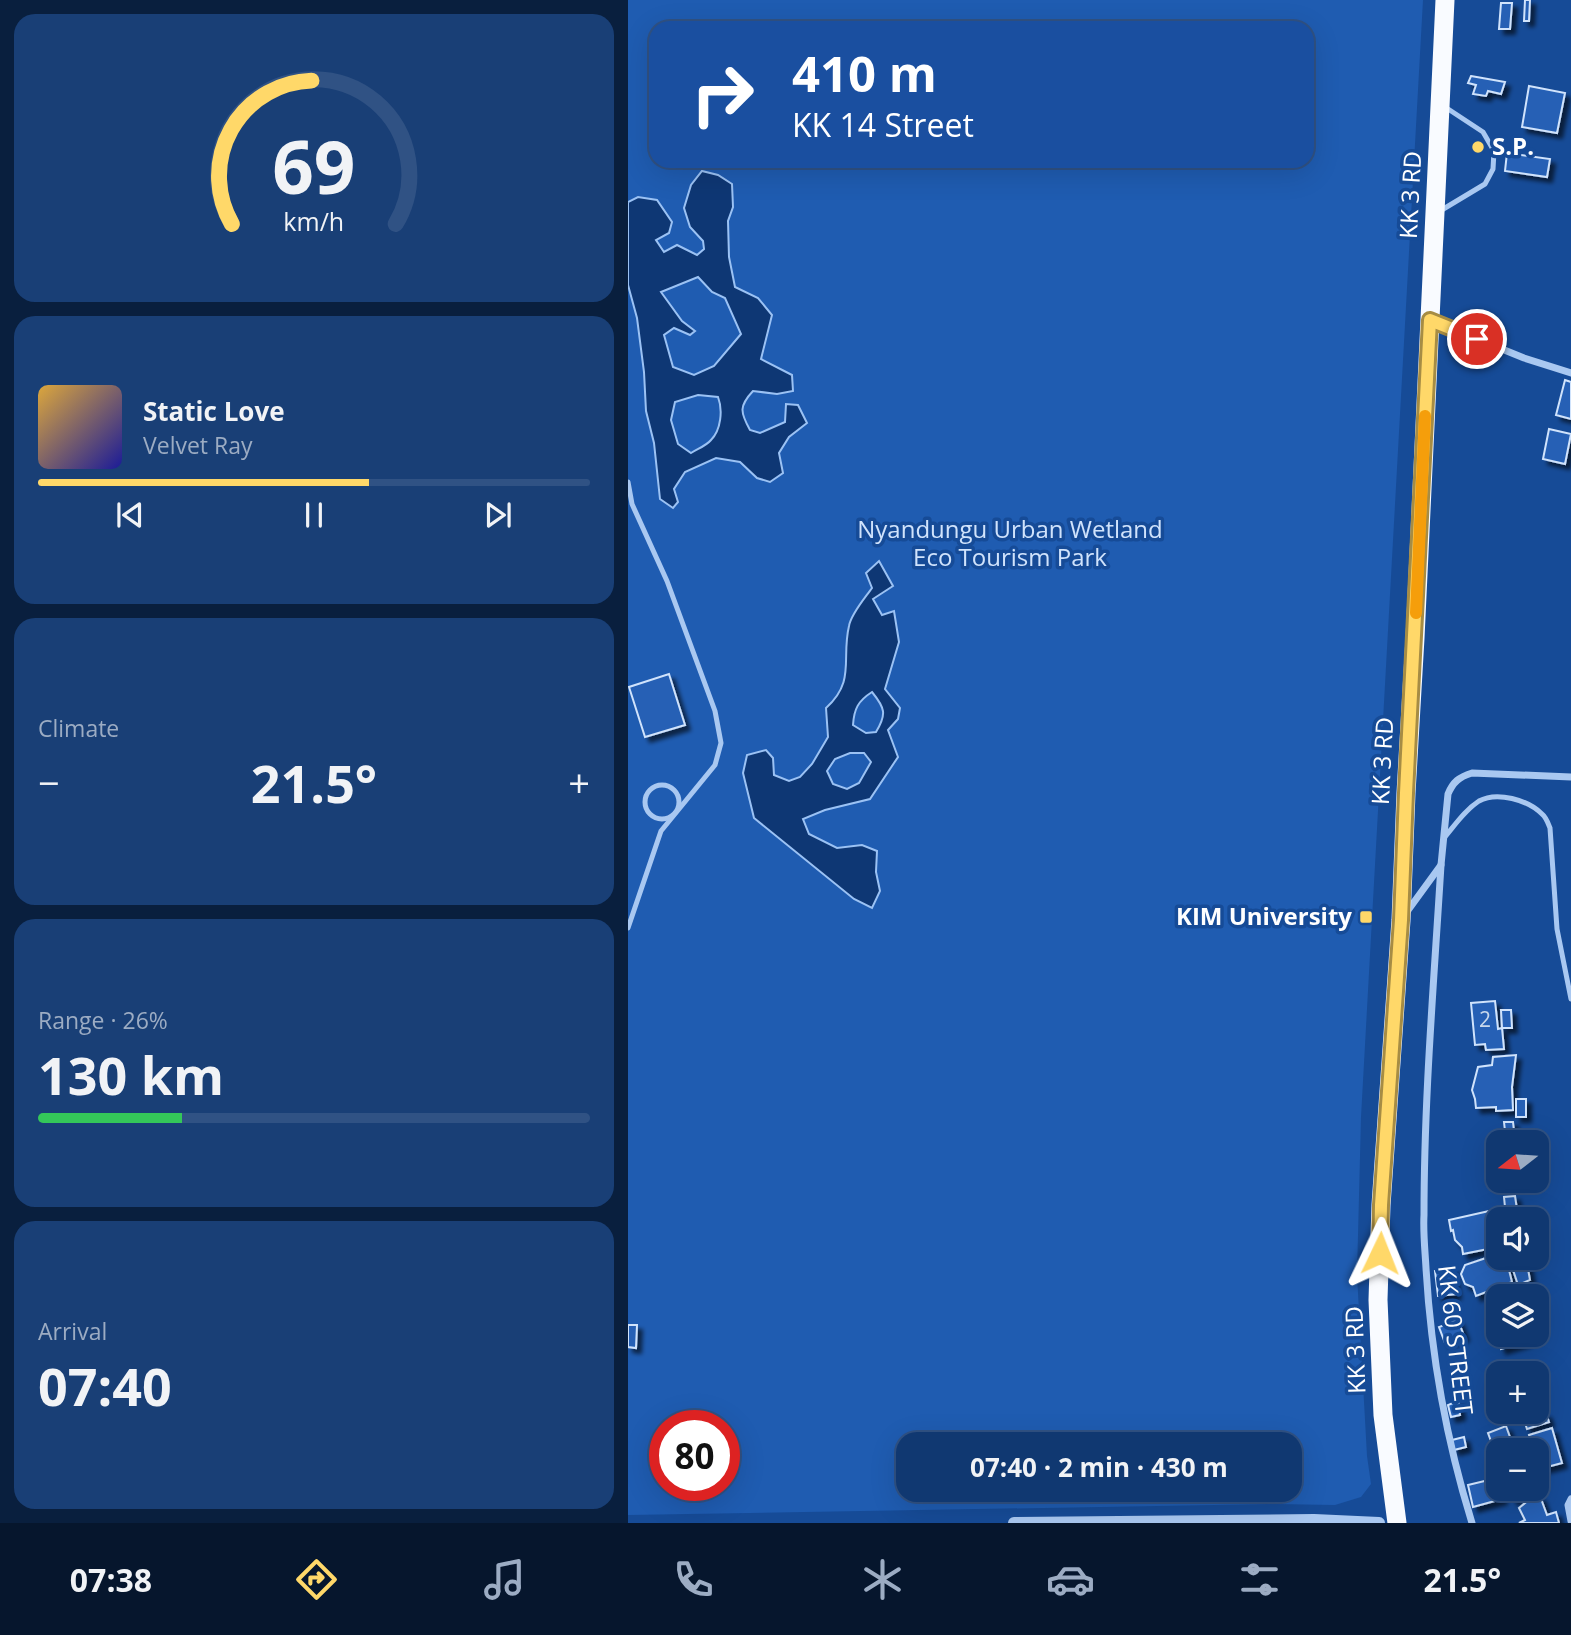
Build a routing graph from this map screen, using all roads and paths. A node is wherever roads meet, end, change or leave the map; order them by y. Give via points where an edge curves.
1 (1445, 0) edge
2 (1440, 103) junction
3 (1434, 214) junction
4 (1430, 320) junction
5 (1571, 373) edge
6 (628, 482) edge
7 (1571, 777) edge
8 (676, 813) junction
9 (1444, 838) junction
10 (1441, 865) junction
11 (1401, 920) junction
12 (628, 928) edge
13 (1571, 999) edge
14 (1571, 1499) edge
15 (1571, 1521) edge
16 (1014, 1523) edge
17 (1379, 1523) edge
18 (1397, 1523) edge
19 (1472, 1523) edge

1 - 2 highway, KK 3 RD
2 - 3 highway, KK 3 RD
2 - 3 lane via 1483,132 1494,151 1493,169 1485,184
3 - 4 highway, KK 3 RD
4 - 5 street
4 - 11 highway, KK 3 RD
6 - 8 lane via 632,504 667,581 715,711 721,743 715,765
7 - 9 street, KK 60 STREET via 1461,776 1448,794
8 - 8 lane via 661,820 651,815 645,805 647,794 661,785 672,788 679,803
8 - 12 lane via 661,831
9 - 10 street, KK 60 STREET
9 - 13 lane via 1482,799 1527,803 1543,815 1550,828 1557,929
10 - 11 street
10 - 19 street, KK 60 STREET via 1424,1217 1437,1382
11 - 18 highway, KK 3 RD via 1378,1300 1383,1415
14 - 15 street
16 - 17 street

